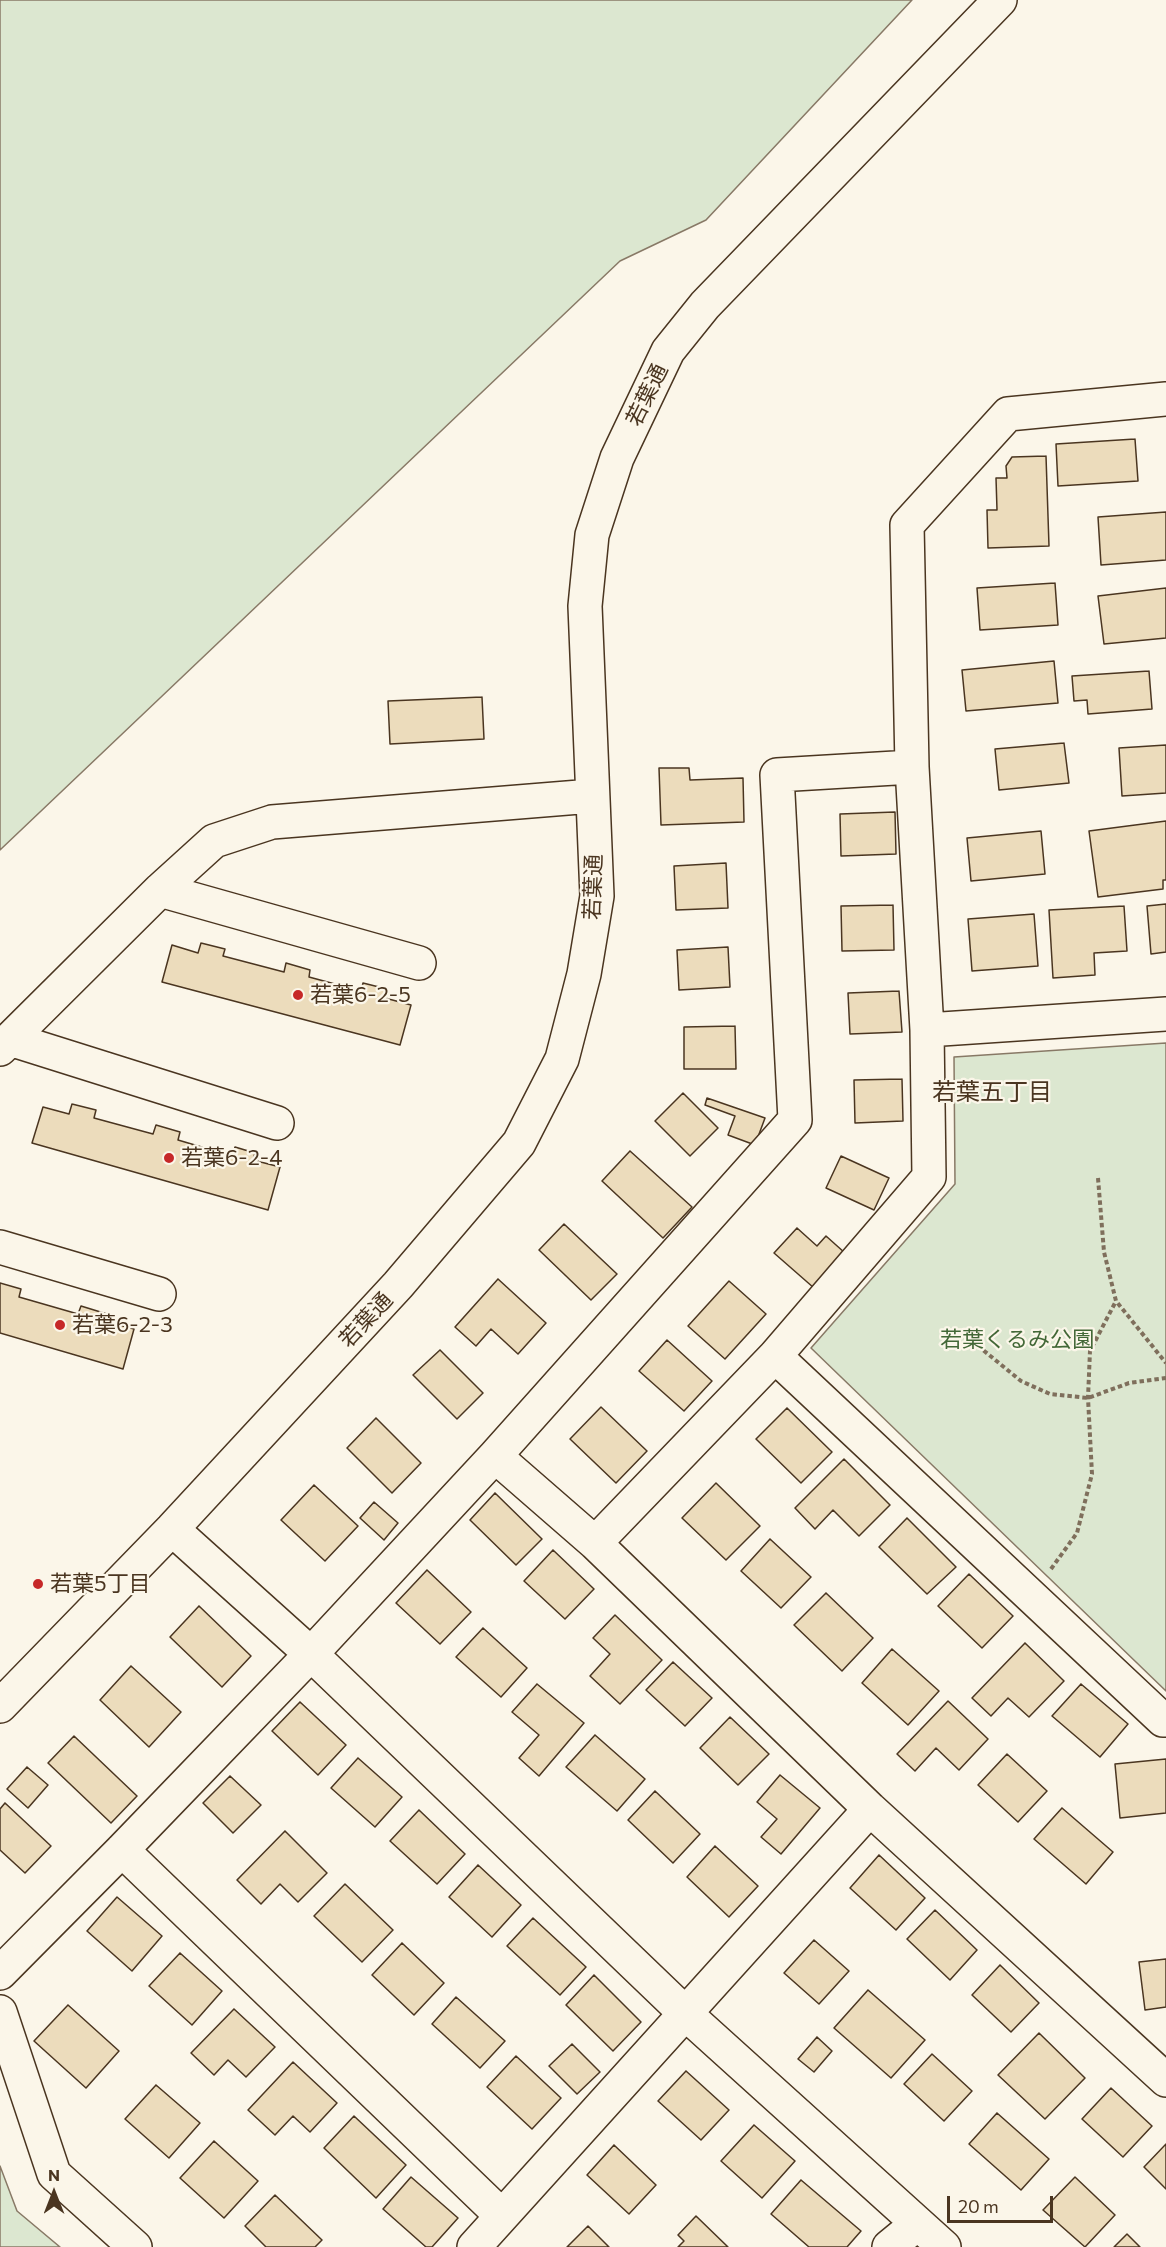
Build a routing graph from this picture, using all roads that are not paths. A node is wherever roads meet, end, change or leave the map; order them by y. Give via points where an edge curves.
1 (999, 0) edge
2 (1166, 399) edge
3 (912, 767) junction
4 (592, 796) junction
5 (160, 890) junction
6 (419, 963) dead end
7 (1166, 1014) edge
8 (927, 1030) junction
9 (5, 1044) edge
10 (277, 1123) dead end
11 (0, 1247) edge
12 (159, 1294) dead end
13 (775, 1356) junction
14 (495, 1456) junction
15 (172, 1529) junction
16 (595, 1543) junction
17 (311, 1654) junction
18 (0, 1706) edge
19 (1166, 1720) edge
20 (870, 1809) junction
21 (122, 1850) junction
22 (0, 1973) edge
23 (0, 2012) edge
24 (686, 2014) junction
25 (1166, 2080) edge
26 (502, 2216) junction
27 (917, 2224) junction
28 (135, 2247) edge
29 (474, 2247) edge
30 (889, 2247) edge
31 (944, 2247) edge

1 - 4 street, 若葉通 via 705,305 669,351 617,458 592,535 585,606
2 - 3 street via 1008,414 907,525
3 - 8 street
3 - 14 street via 777,775 795,1120
4 - 5 street via 272,822 214,841
4 - 15 street, 若葉通 via 597,896 584,974 562,1059 519,1143 398,1286
5 - 6 street
5 - 9 street
7 - 8 street
8 - 13 street via 929,1177
9 - 10 street
11 - 12 street
13 - 16 street
13 - 19 street
14 - 16 street
14 - 17 street
15 - 17 street
15 - 18 street, 若葉通
16 - 20 street
17 - 21 street
17 - 24 street
20 - 24 street
20 - 25 street
21 - 22 street
21 - 26 street
23 - 28 street via 54,2174
24 - 26 street
24 - 27 street
26 - 29 street
27 - 30 street
27 - 31 street

